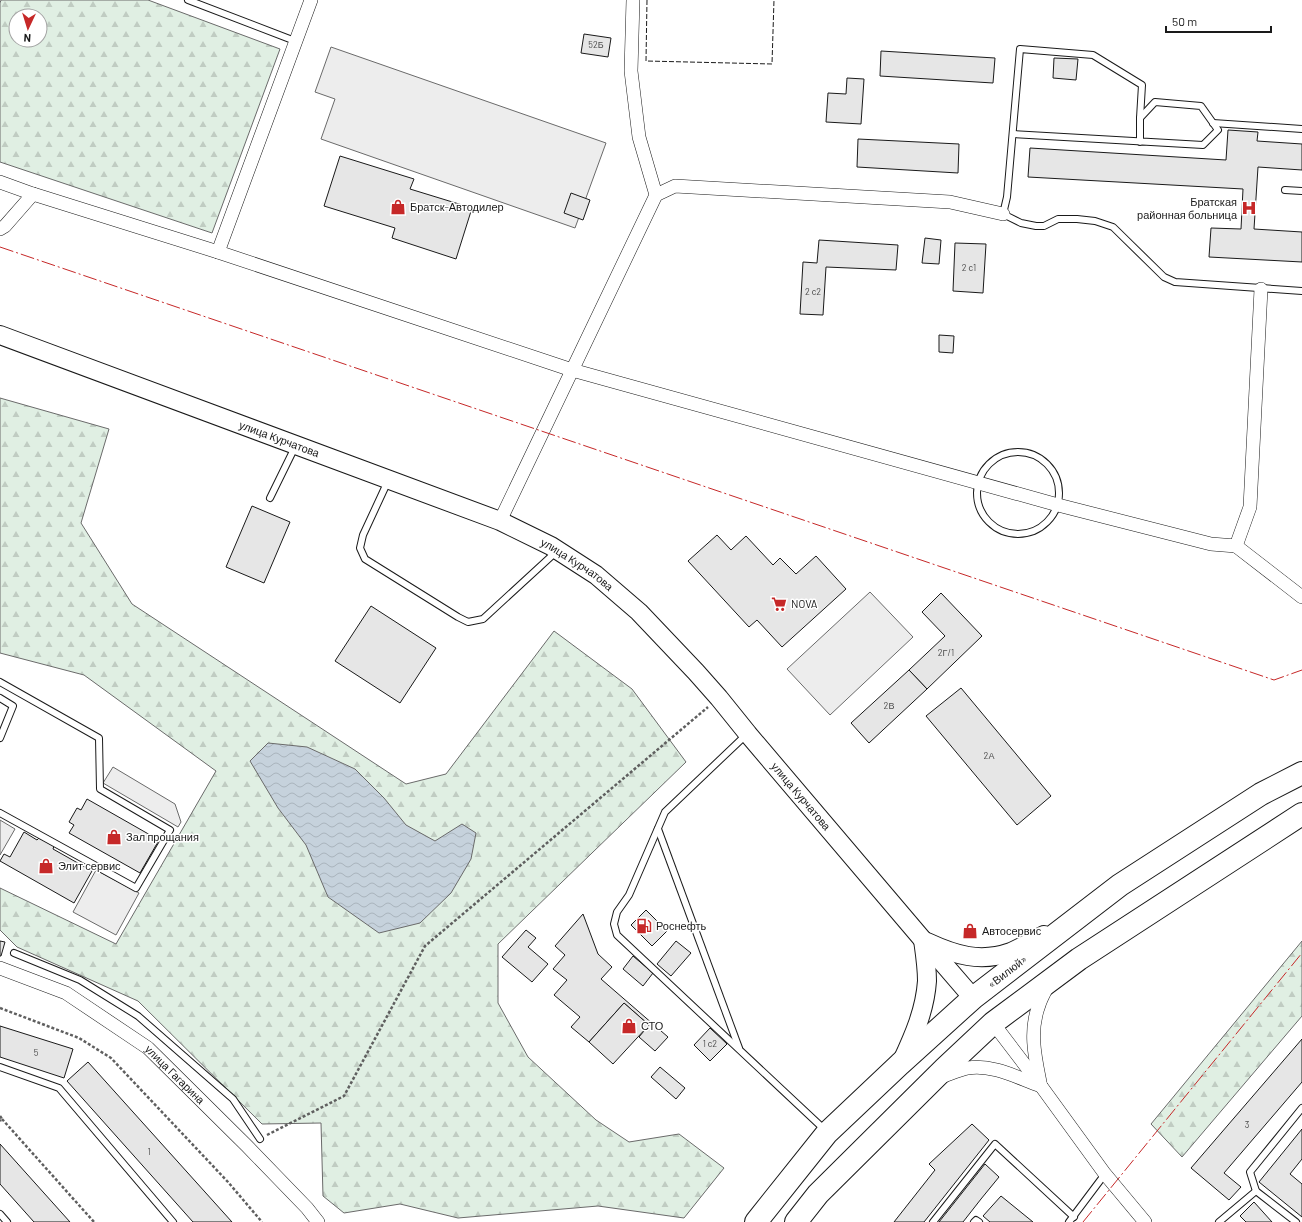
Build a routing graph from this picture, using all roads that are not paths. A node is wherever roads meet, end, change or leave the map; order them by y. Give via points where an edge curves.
1 (188, 0) edge
2 (311, 0) edge
3 (633, 0) edge
4 (295, 41) junction
5 (1140, 118) junction
6 (1213, 123) junction
7 (1302, 129) edge
8 (1013, 134) junction
9 (1140, 142) dead end
10 (0, 182) edge
11 (1285, 190) dead end
12 (1302, 191) edge
13 (33, 194) junction
14 (656, 195) junction
15 (1003, 214) junction
16 (0, 229) edge
17 (218, 252) junction
18 (1260, 289) junction
19 (1302, 291) edge
20 (0, 335) edge
21 (572, 370) junction
22 (296, 445) junction
23 (389, 480) junction
24 (978, 483) junction
25 (270, 498) dead end
26 (1058, 505) junction
27 (500, 521) junction
28 (1236, 546) junction
29 (558, 550) junction
30 (1302, 597) edge
31 (0, 682) edge
32 (0, 698) edge
33 (748, 734) junction
34 (0, 738) edge
35 (1302, 773) edge
36 (0, 813) edge
37 (1302, 814) edge
38 (658, 829) junction
39 (1071, 922) junction
40 (922, 940) junction
41 (14, 953) dead end
42 (0, 968) edge
43 (1052, 978) junction
44 (973, 998) junction
45 (993, 1023) junction
46 (740, 1051) junction
47 (900, 1064) junction
48 (0, 1067) edge
49 (932, 1081) junction
50 (1041, 1086) junction
51 (1302, 1108) edge
52 (827, 1133) junction
53 (260, 1139) road end
54 (1104, 1174) junction
55 (1256, 1191) junction
56 (0, 1214) edge
57 (1071, 1219) edge
58 (6, 1222) edge
59 (173, 1222) edge
60 (318, 1222) edge
61 (756, 1222) edge
62 (796, 1222) edge
63 (933, 1222) edge
64 (974, 1222) edge
65 (979, 1222) edge
66 (1146, 1222) edge
67 (1219, 1222) edge
68 (1296, 1222) edge

1 - 4 lane
2 - 4 street
3 - 14 street via 631,71 639,137
4 - 17 street
5 - 6 lane via 1155,102 1201,106
5 - 8 lane via 1142,85 1093,55 1020,49
5 - 9 lane
6 - 7 lane
6 - 8 lane via 1218,130 1203,146
8 - 15 lane
10 - 13 street
11 - 12 lane
13 - 16 street
13 - 17 street
14 - 15 street via 675,186 950,202
14 - 21 street
15 - 18 lane via 1036,226 1044,226 1058,220 1095,221 1113,227 1164,277 1175,282
17 - 21 street
18 - 19 lane
18 - 28 street via 1250,507
20 - 22 main road, улица Курчатова
21 - 24 street
21 - 27 street
22 - 23 main road, улица Курчатова
22 - 25 lane
23 - 27 main road, улица Курчатова
23 - 29 lane via 363,535 360,548 365,558 458,618 468,622 483,620
24 - 26 street
24 - 26 lane via 977,493 981,512 994,527 1012,534 1032,532 1040,528 1048,522
24 - 26 lane via 987,466 1002,455 1030,453 1046,462 1054,473 1059,486
26 - 28 street via 1211,544
27 - 29 main road, улица Курчатова
28 - 30 street
29 - 33 main road, улица Курчатова via 596,575 638,612 696,672
31 - 36 lane via 99,738 100,789 170,830 136,888
32 - 34 lane via 13,706
33 - 38 lane via 665,812
33 - 40 main road, улица Курчатова
35 - 39 highway, «Вилюй» via 1261,794 1133,876
37 - 43 highway
38 - 46 lane
38 - 46 lane via 629,895 617,912 614,924 617,935
39 - 40 main road via 1011,951 994,956 962,956
39 - 44 highway, «Вилюй»
40 - 44 main road, улица Курчатова
40 - 47 main road via 926,963 922,1014
41 - 53 lane via 80,980 138,1016 233,1099
42 - 60 street, улица Гагарина via 66,993 148,1048 247,1146
43 - 45 highway
43 - 50 street via 1038,1006 1033,1027 1033,1046
44 - 45 highway, улица Курчатова
44 - 47 highway, «Вилюй»
45 - 49 highway
45 - 50 street
46 - 52 lane
47 - 52 highway, «Вилюй»
48 - 59 lane via 59,1088
49 - 50 street via 967,1068 980,1068 994,1070
49 - 62 highway via 818,1194
50 - 54 street
51 - 55 lane via 1250,1172
52 - 61 highway, «Вилюй»
54 - 57 lane
54 - 66 street
55 - 67 lane
55 - 68 lane
56 - 58 lane
57 - 63 lane via 995,1144
64 - 65 lane

